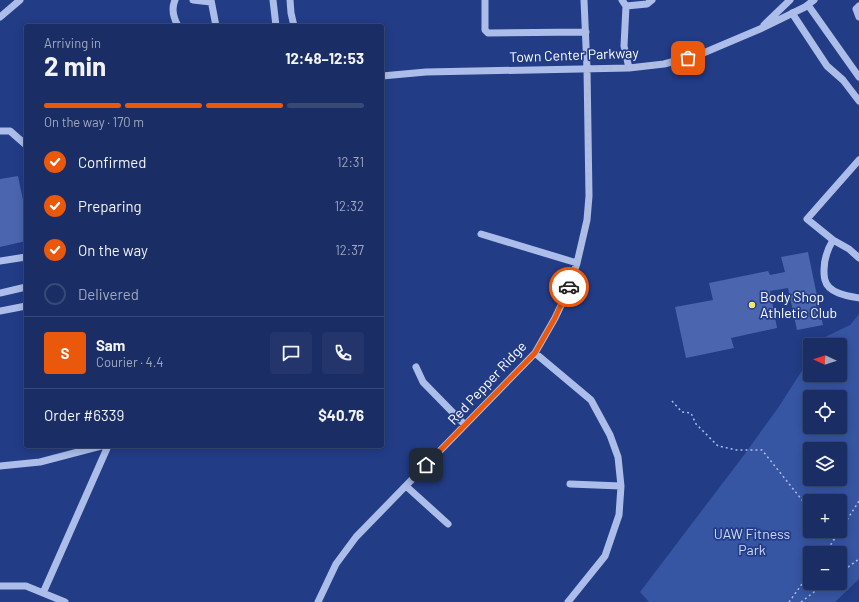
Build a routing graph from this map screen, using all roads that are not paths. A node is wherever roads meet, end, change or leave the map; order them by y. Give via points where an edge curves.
1 (20, 0) edge
2 (175, 0) edge
3 (192, 0) edge
4 (273, 0) edge
5 (290, 0) edge
6 (484, 0) edge
7 (584, 0) edge
8 (622, 0) edge
9 (652, 0) edge
10 (790, 0) edge
11 (211, 1) edge
12 (811, 2) edge
13 (626, 6) junction
14 (859, 6) edge
15 (792, 13) junction
16 (0, 17) edge
17 (859, 17) edge
18 (176, 24) edge
19 (216, 24) edge
20 (276, 24) edge
21 (294, 24) edge
22 (760, 29) junction
23 (586, 32) junction
24 (629, 68) junction
25 (587, 69) junction
26 (384, 76) edge
27 (859, 77) edge
28 (859, 101) edge
29 (0, 131) edge
30 (24, 143) edge
31 (859, 160) edge
32 (481, 234) dead end
33 (833, 240) junction
34 (24, 256) edge
35 (859, 258) edge
36 (0, 261) edge
37 (577, 262) junction
38 (24, 288) edge
39 (0, 294) edge
40 (859, 298) edge
41 (24, 306) edge
42 (0, 311) edge
43 (535, 353) junction
44 (416, 367) dead end
45 (465, 425) junction
46 (93, 448) edge
47 (107, 448) edge
48 (0, 466) edge
49 (570, 484) dead end
50 (406, 486) junction
51 (621, 486) junction
52 (448, 524) dead end
53 (0, 586) edge
54 (43, 593) junction
55 (65, 602) edge
56 (318, 602) edge
57 (568, 602) edge

1 - 16 street
2 - 18 street via 173,16
3 - 11 street
4 - 20 street
5 - 21 street
6 - 23 street via 485,30 488,33
7 - 23 street, Red Pepper Ridge
8 - 13 street
9 - 13 street via 647,4
10 - 22 street, Town Center Parkway
11 - 19 street
12 - 15 street, Town Center Parkway
12 - 27 street
13 - 24 street via 624,46
14 - 17 street via 856,9
15 - 22 street, Town Center Parkway
15 - 28 street via 827,66 843,80
22 - 24 street, Town Center Parkway via 701,54 664,64
23 - 25 street, Red Pepper Ridge
24 - 25 street, Town Center Parkway
25 - 26 street, Town Center Parkway via 426,72
25 - 37 street, Red Pepper Ridge via 589,196 587,220
29 - 30 street via 10,131
31 - 33 street via 807,219
32 - 37 street
33 - 35 street
33 - 40 street via 827,250 825,281 838,294
34 - 36 street
37 - 43 street, Red Pepper Ridge via 566,295
38 - 39 street
41 - 42 street
43 - 45 street, Red Pepper Ridge
43 - 51 street via 591,400 610,435 618,457
44 - 45 street via 423,382
45 - 50 street, Red Pepper Ridge
46 - 48 street via 40,462
47 - 54 street
49 - 51 street
50 - 52 street
50 - 56 street, Red Pepper Ridge via 356,537 336,564
51 - 57 street via 618,515 605,556
53 - 54 street via 26,586
54 - 55 street

